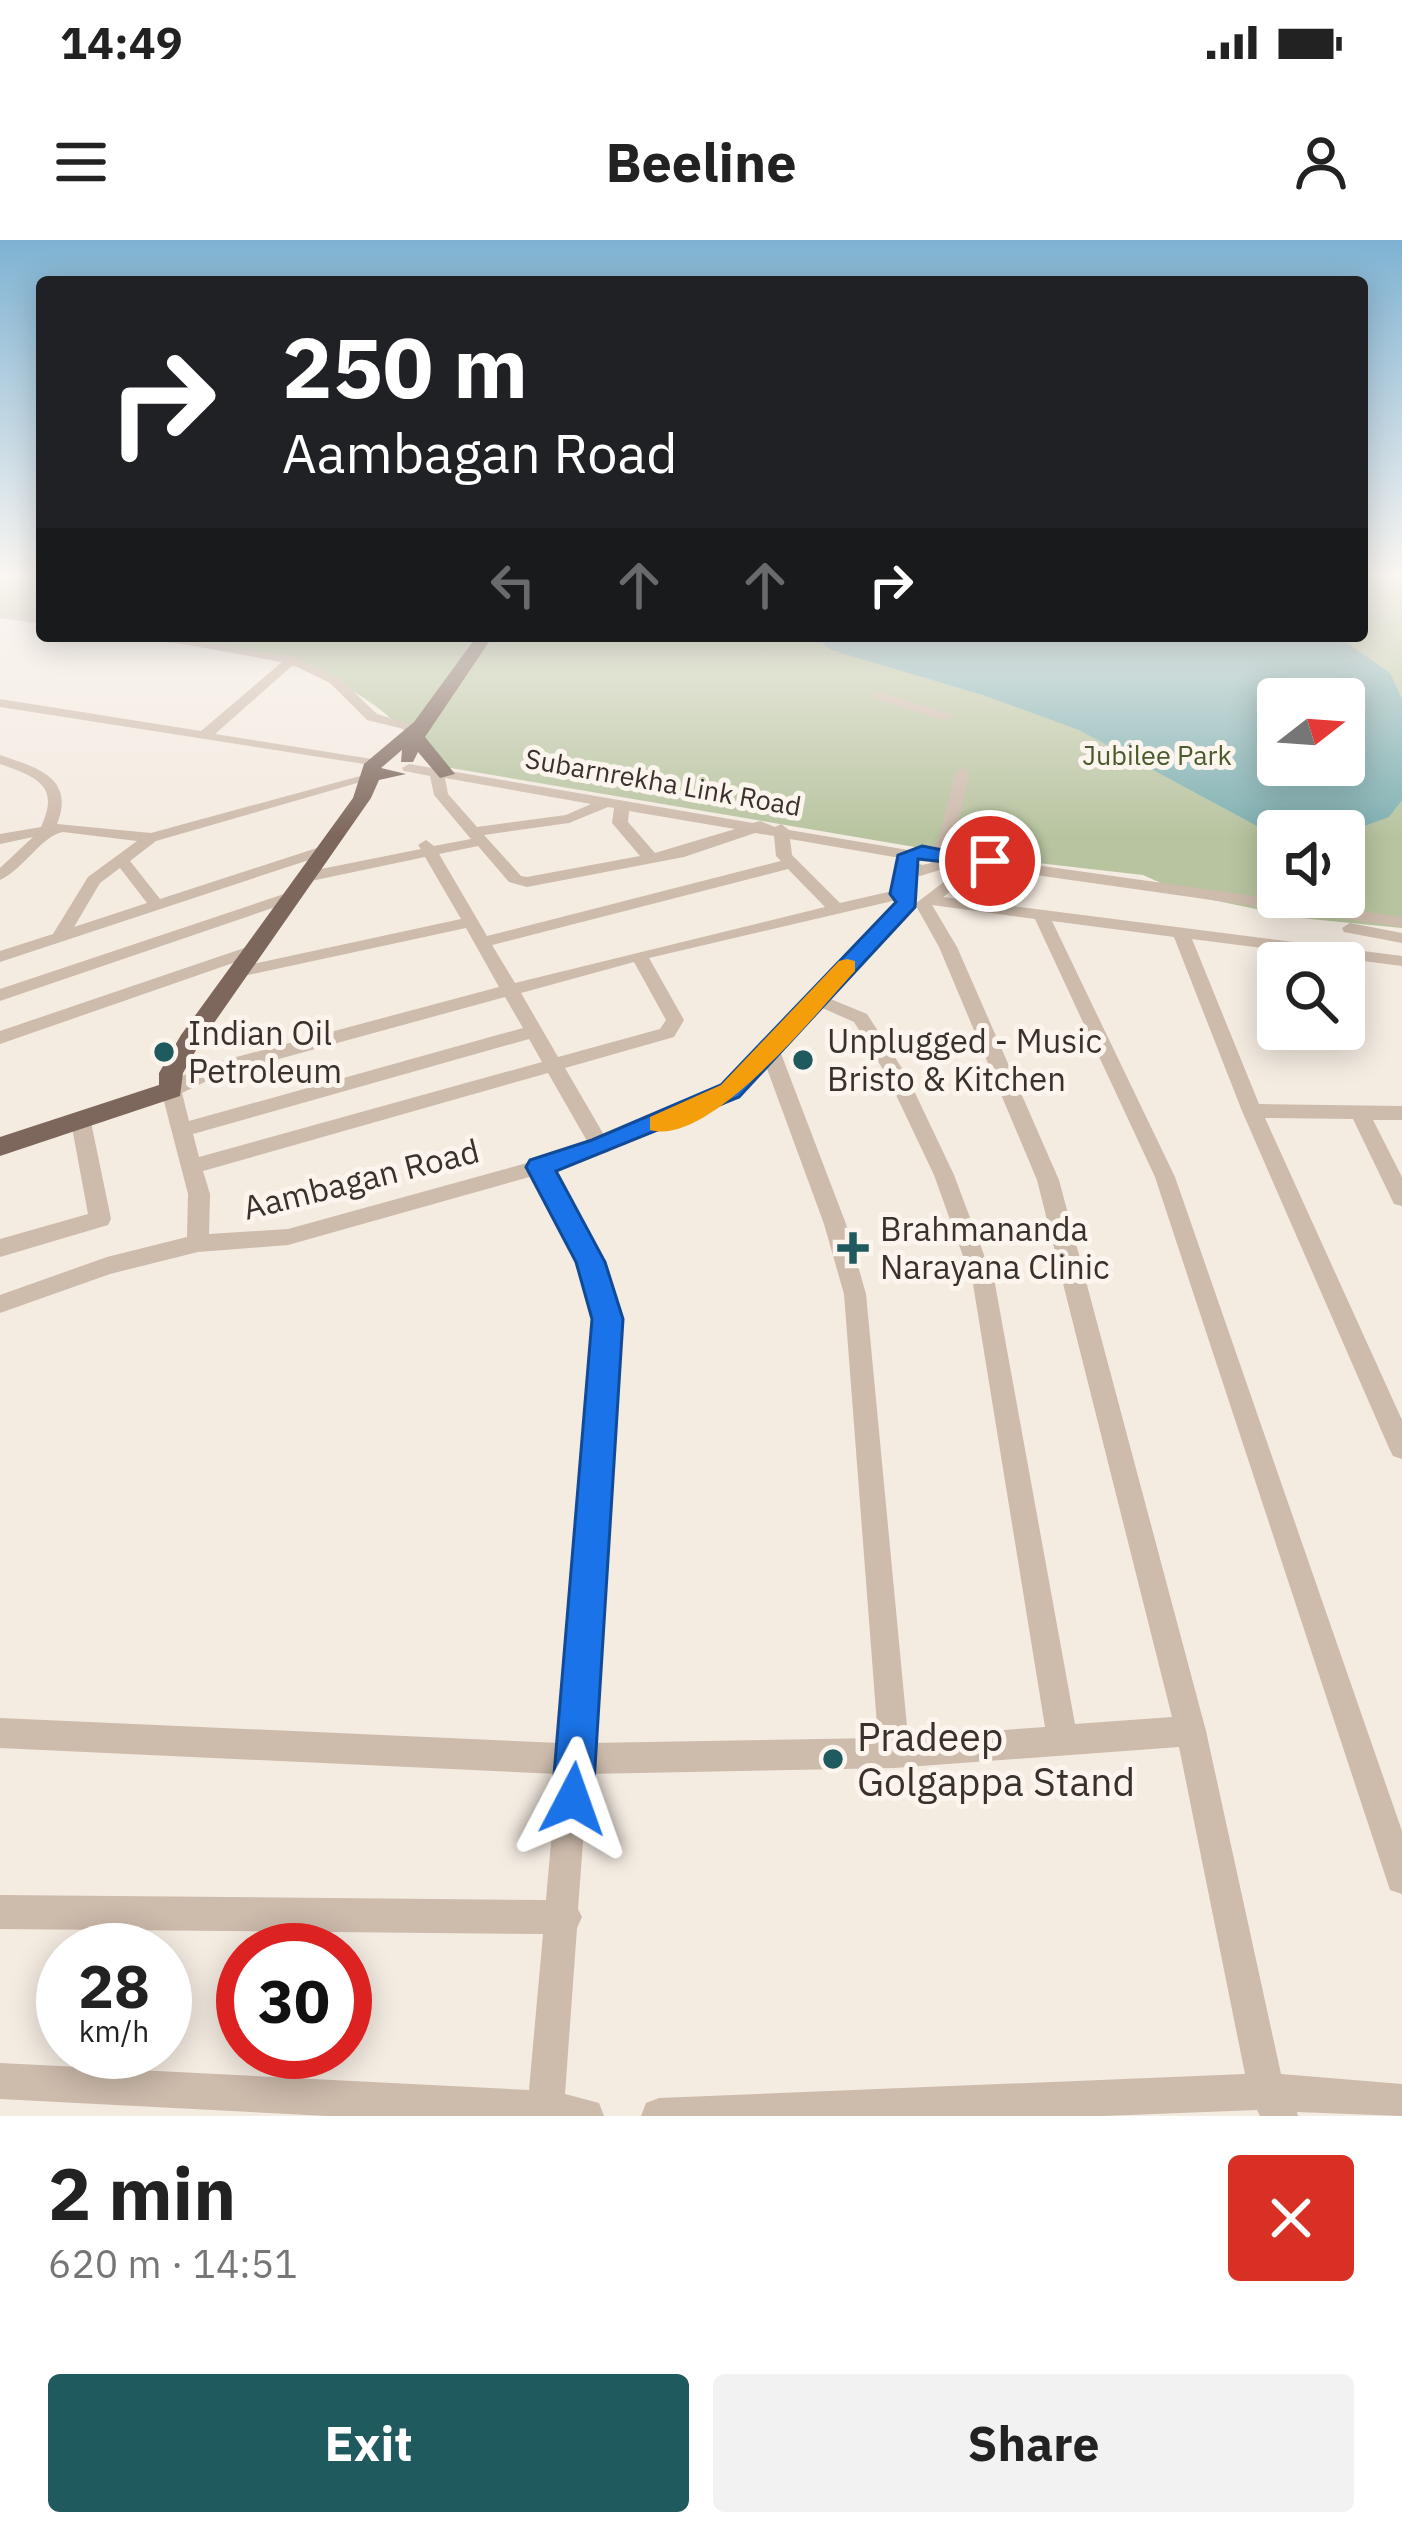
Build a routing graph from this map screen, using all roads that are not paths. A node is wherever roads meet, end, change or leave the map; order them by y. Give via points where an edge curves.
1 (290, 662) edge
2 (295, 662) edge
3 (467, 662) edge
4 (880, 696) dead end
5 (0, 703) edge
6 (946, 717) dead end
7 (418, 730) junction
8 (204, 736) junction
9 (0, 759) edge
10 (404, 767) junction
11 (962, 772) dead end
12 (441, 773) junction
13 (371, 774) junction
14 (616, 802) junction
15 (761, 826) junction
16 (782, 830) junction
17 (47, 831) junction
18 (478, 836) junction
19 (151, 838) junction
20 (0, 839) edge
21 (428, 849) junction
22 (325, 850) junction
23 (907, 857) junction
24 (651, 859) junction
25 (937, 859) junction
26 (124, 863) junction
27 (790, 864) junction
28 (972, 868) junction
29 (0, 875) edge
30 (299, 887) junction
31 (916, 898) junction
32 (157, 906) junction
33 (834, 906) junction
34 (1040, 912) junction
35 (1402, 922) edge
36 (467, 923) junction
37 (1180, 930) junction
38 (59, 938) junction
39 (1402, 938) edge
40 (480, 943) junction
41 (256, 949) junction
42 (639, 956) junction
43 (0, 957) edge
44 (1402, 961) edge
45 (239, 972) junction
46 (506, 990) junction
47 (0, 995) edge
48 (816, 999) junction
49 (531, 1031) junction
50 (0, 1038) edge
51 (770, 1048) junction
52 (551, 1064) junction
53 (171, 1082) junction
54 (1252, 1111) junction
55 (1360, 1113) junction
56 (1402, 1113) edge
57 (81, 1122) junction
58 (180, 1131) junction
59 (0, 1132) edge
60 (0, 1147) edge
61 (601, 1147) junction
62 (192, 1167) junction
63 (539, 1167) junction
64 (1402, 1198) edge
65 (198, 1243) junction
66 (0, 1248) edge
67 (0, 1304) edge
68 (1402, 1448) edge
69 (0, 1732) edge
70 (1192, 1732) junction
71 (1063, 1741) junction
72 (894, 1753) junction
73 (575, 1760) junction
74 (1402, 1878) edge
75 (0, 1912) edge
76 (565, 1917) junction
77 (0, 2081) edge
78 (1402, 2102) edge
79 (1273, 2103) edge
80 (546, 2109) junction
81 (586, 2116) edge
82 (659, 2116) edge

1 - 8 street
2 - 7 street via 334,680 372,717
3 - 7 main road
4 - 6 street
5 - 8 street
7 - 10 main road
7 - 12 main road
7 - 13 main road
8 - 13 street
9 - 17 street via 52,787
10 - 12 street, Subarnrekha Link Road
10 - 13 main road
10 - 13 main road
11 - 25 street
12 - 14 street, Subarnrekha Link Road
12 - 18 street via 437,788
13 - 19 street
13 - 22 main road
14 - 15 street, Subarnrekha Link Road
14 - 18 street
14 - 24 street via 620,823
15 - 16 street, Subarnrekha Link Road
15 - 24 street
16 - 23 street, Subarnrekha Link Road
16 - 27 street
17 - 19 street
17 - 20 street
17 - 29 street
18 - 21 street
18 - 24 street via 515,879 527,882
19 - 26 street
21 - 30 street
21 - 36 street
22 - 30 main road
22 - 32 street
23 - 25 street, Subarnrekha Link Road via 920,871
23 - 31 street
25 - 28 street, Subarnrekha Link Road
25 - 35 street, Subarnrekha Link Road
26 - 32 street
26 - 38 street via 94,880
27 - 33 street
27 - 40 street
28 - 31 street, Aambagan Road
28 - 39 street, Subarnrekha Link Road
30 - 41 main road
30 - 47 street
31 - 33 street
31 - 34 street
31 - 48 street, Aambagan Road
31 - 70 street via 948,947 1048,1180
32 - 38 street
33 - 42 street
34 - 37 street
34 - 74 street via 1165,1177
36 - 40 street
36 - 45 street
37 - 44 street
37 - 54 street
38 - 43 street
40 - 46 street
41 - 45 main road
41 - 50 street
42 - 46 street
42 - 52 street via 674,1026
45 - 53 main road
46 - 49 street
46 - 53 street
48 - 51 street, Aambagan Road
48 - 71 street via 861,1018 897,1076 984,1284
49 - 52 street
49 - 58 street
51 - 61 street, Aambagan Road via 717,1100
51 - 72 street via 855,1294
52 - 61 street
52 - 62 street
53 - 57 main road
53 - 58 street
53 - 59 main road
54 - 55 street
54 - 68 street
55 - 56 street
55 - 64 street
57 - 60 main road
57 - 66 street via 100,1219
58 - 62 street
61 - 63 street, Aambagan Road
62 - 65 street
63 - 65 street, Aambagan Road via 288,1237
63 - 73 street via 591,1262 608,1319
65 - 67 street, Aambagan Road
69 - 73 street
70 - 71 street
70 - 79 street
71 - 72 street
72 - 73 street
73 - 76 street
75 - 76 street
76 - 80 street
77 - 80 street
78 - 79 street
79 - 82 street
80 - 81 street

